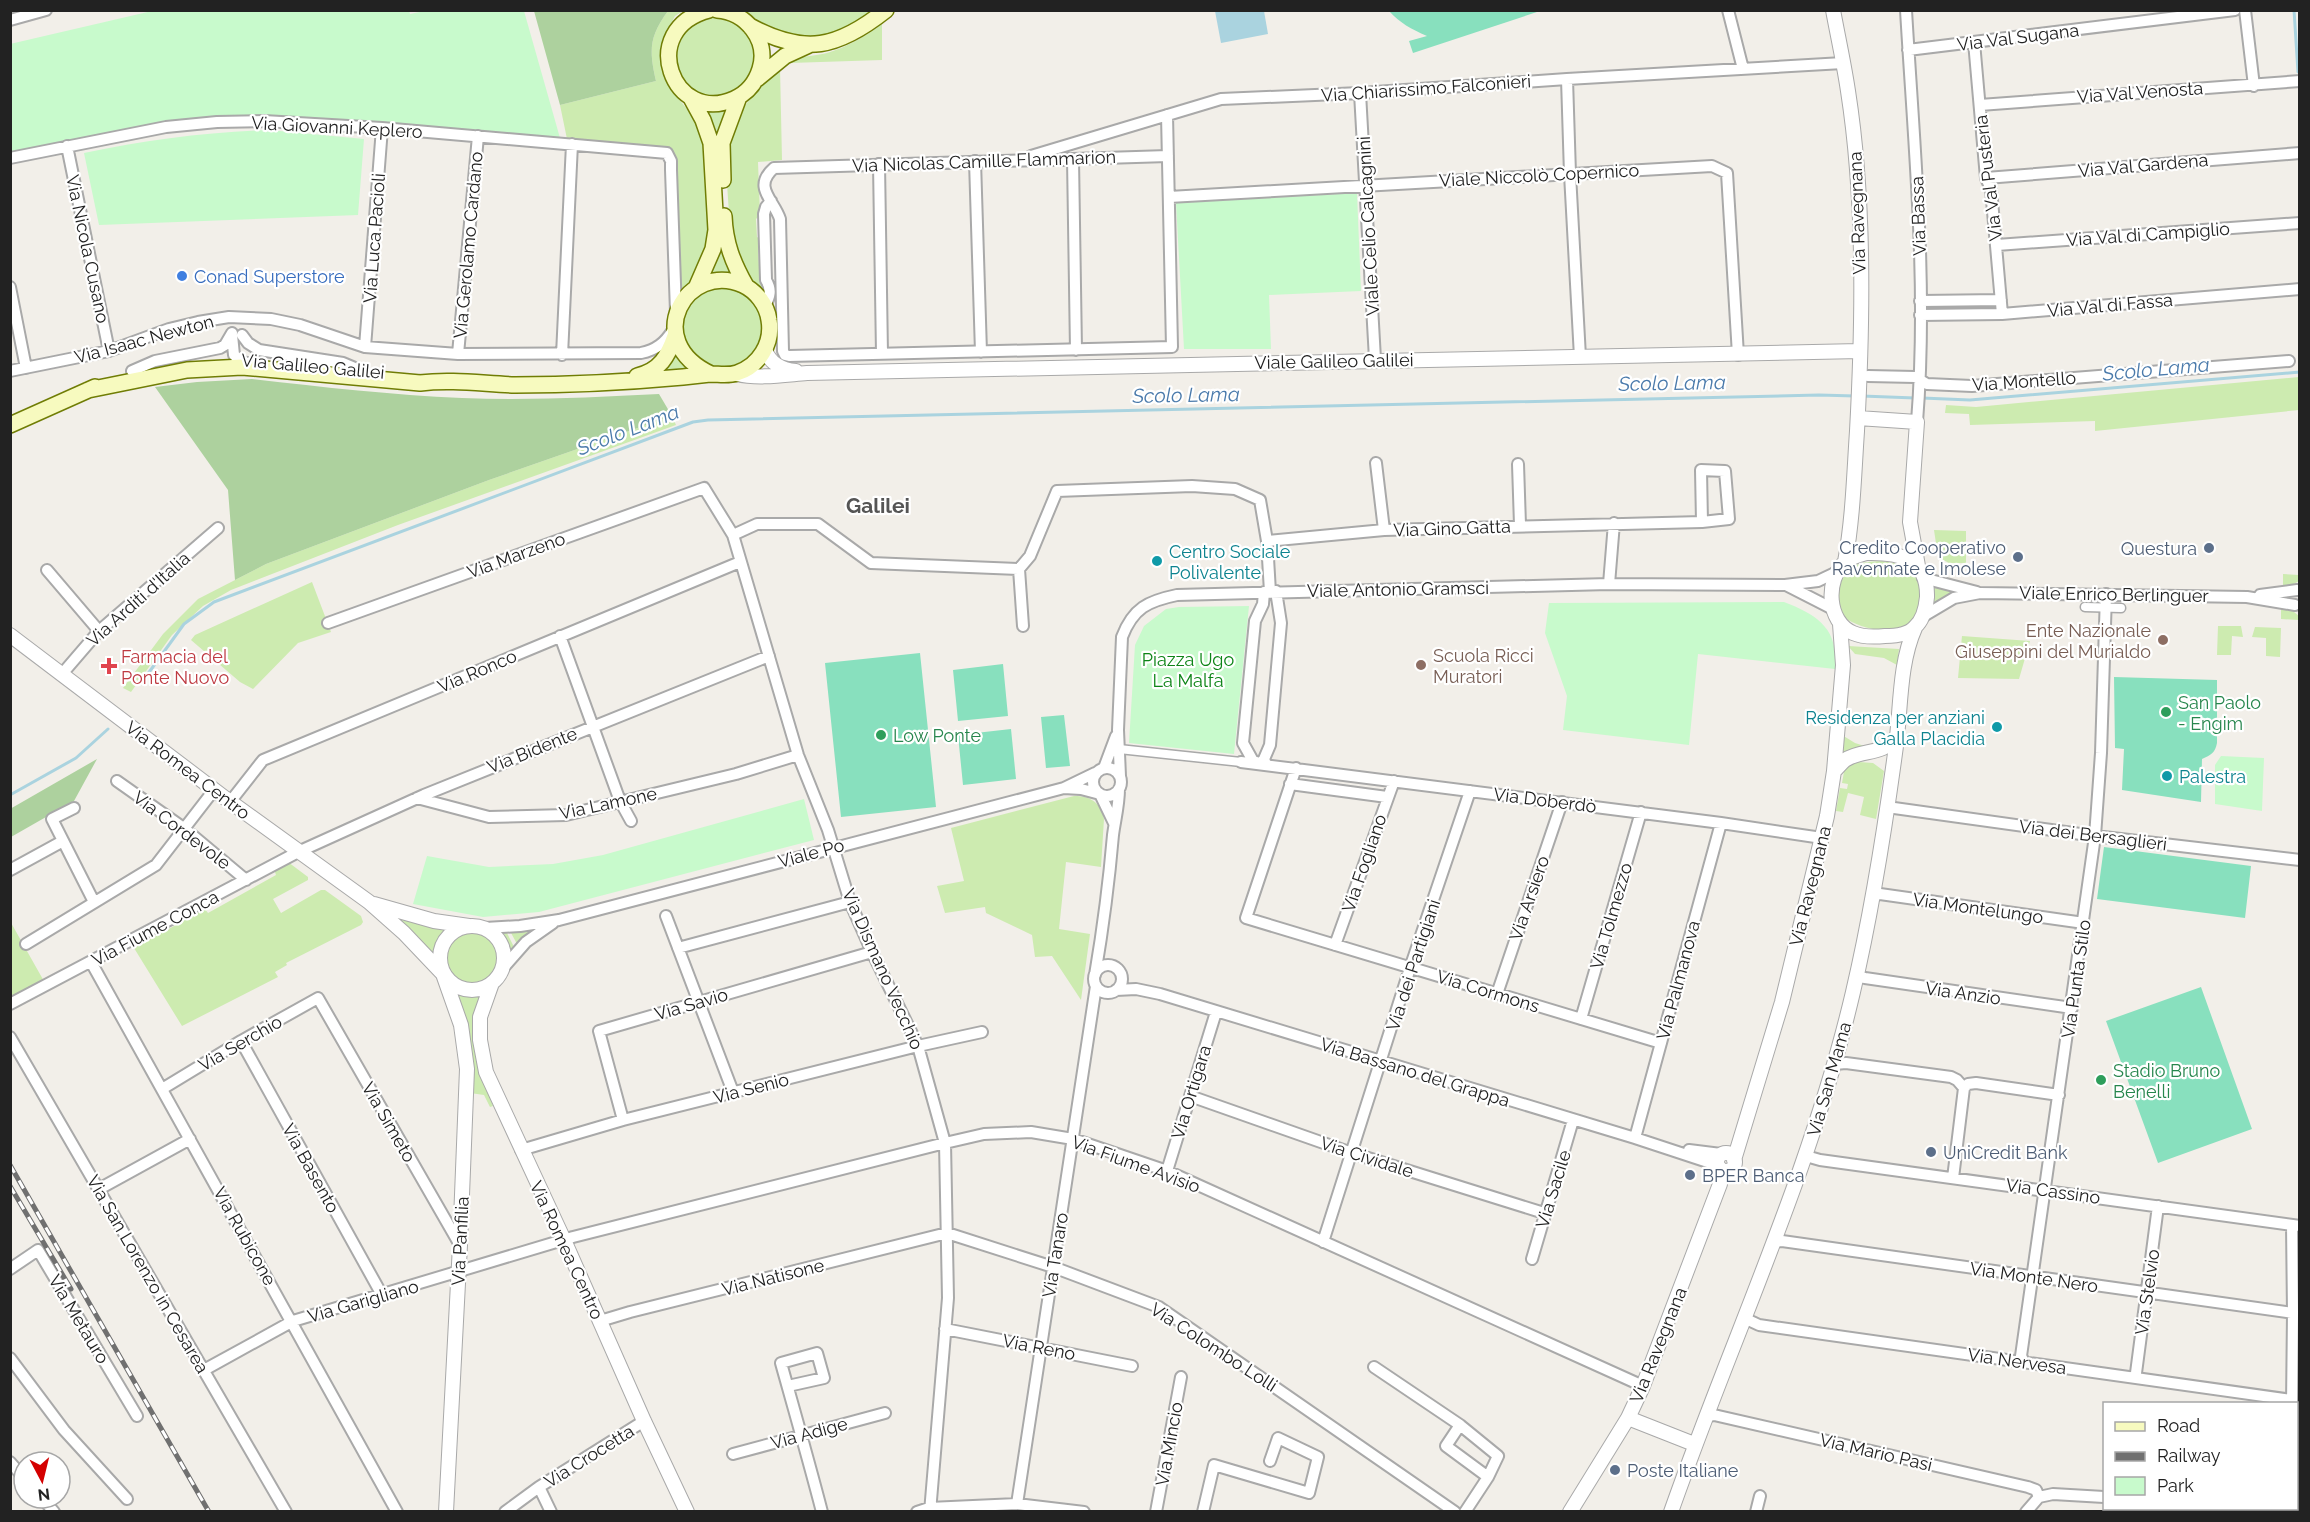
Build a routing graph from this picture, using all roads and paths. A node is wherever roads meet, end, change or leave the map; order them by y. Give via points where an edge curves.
1 (46, 10) edge
2 (709, 10) edge
3 (717, 10) edge
4 (886, 10) edge
5 (1728, 10) edge
6 (1833, 10) edge
7 (1906, 10) edge
8 (2235, 10) edge
9 (2245, 10) edge
10 (10, 20) edge
11 (750, 26) junction
12 (1974, 42) junction
13 (809, 45) junction
14 (1908, 50) junction
15 (1843, 63) junction
16 (1743, 69) junction
17 (756, 79) junction
18 (1567, 79) junction
19 (2300, 81) edge
20 (2254, 86) junction
21 (1360, 93) junction
22 (739, 97) junction
23 (691, 98) junction
24 (1980, 105) junction
25 (1167, 115) junction
26 (382, 128) junction
27 (478, 136) junction
28 (572, 144) junction
29 (67, 146) junction
30 (2300, 153) edge
31 (1168, 156) junction
32 (10, 158) edge
33 (1072, 159) junction
34 (1017, 160) junction
35 (975, 161) junction
36 (879, 164) junction
37 (1570, 174) junction
38 (1986, 178) junction
39 (1365, 185) junction
40 (1169, 197) junction
41 (771, 201) junction
42 (2300, 223) edge
43 (1996, 245) junction
44 (781, 284) junction
45 (746, 286) junction
46 (769, 286) junction
47 (10, 287) edge
48 (696, 288) junction
49 (2300, 289) edge
50 (2001, 300) junction
51 (1920, 301) junction
52 (765, 306) junction
53 (782, 312) junction
54 (2002, 314) junction
55 (1920, 315) junction
56 (229, 317) junction
57 (243, 317) junction
58 (676, 326) junction
59 (770, 328) junction
60 (237, 334) junction
61 (365, 347) junction
62 (1129, 348) junction
63 (765, 350) junction
64 (1076, 350) junction
65 (109, 351) junction
66 (1018, 351) junction
67 (1860, 351) junction
68 (981, 352) junction
69 (458, 354) junction
70 (882, 354) junction
71 (562, 355) junction
72 (828, 355) junction
73 (1738, 355) junction
74 (1580, 357) junction
75 (238, 358) junction
76 (1375, 359) junction
77 (2289, 361) dead end
78 (1130, 365) junction
79 (26, 368) junction
80 (1018, 368) junction
81 (187, 370) junction
82 (10, 371) edge
83 (132, 371) junction
84 (291, 371) junction
85 (362, 371) junction
86 (830, 372) junction
87 (807, 373) junction
88 (711, 374) junction
89 (736, 374) junction
90 (1863, 376) junction
91 (620, 380) junction
92 (1920, 380) junction
93 (434, 381) junction
94 (88, 390) junction
95 (1858, 418) junction
96 (1917, 422) junction
97 (10, 425) edge
98 (1376, 463) dead end
99 (1518, 464) dead end
100 (704, 488) joint
101 (1702, 522) junction
102 (1614, 523) junction
103 (1520, 525) junction
104 (218, 528) dead end
105 (1384, 530) junction
106 (733, 535) junction
107 (1267, 541) junction
108 (740, 562) junction
109 (1841, 567) junction
110 (1019, 569) junction
111 (47, 570) dead end
112 (1921, 572) junction
113 (1610, 584) junction
114 (1785, 585) junction
115 (2298, 588) edge
116 (1270, 592) junction
117 (1980, 592) junction
118 (2106, 594) junction
119 (2247, 597) junction
120 (2085, 607) dead end
121 (2105, 607) junction
122 (2121, 608) dead end
123 (2297, 608) edge
124 (1833, 609) junction
125 (1259, 613) junction
126 (1279, 614) junction
127 (1919, 622) junction
128 (328, 623) dead end
129 (1840, 624) junction
130 (1023, 626) dead end
131 (99, 631) junction
132 (10, 635) edge
133 (560, 636) junction
134 (769, 656) junction
135 (62, 675) junction
136 (592, 725) junction
137 (1118, 730) junction
138 (1897, 736) junction
139 (1269, 748) junction
140 (1119, 749) junction
141 (1247, 750) junction
142 (798, 755) junction
143 (1241, 762) joint
144 (1266, 764) junction
145 (1296, 768) junction
146 (1100, 771) junction
147 (1834, 771) junction
148 (1120, 776) junction
149 (117, 781) dead end
150 (1394, 781) junction
151 (1290, 784) junction
152 (1064, 788) junction
153 (1119, 789) junction
154 (214, 790) junction
155 (1470, 790) junction
156 (1100, 794) junction
157 (1387, 797) junction
158 (417, 798) junction
159 (620, 801) junction
160 (230, 802) junction
161 (1562, 802) junction
162 (1887, 807) junction
163 (74, 808) dead end
164 (1641, 812) junction
165 (631, 821) dead end
166 (1721, 823) junction
167 (1114, 824) junction
168 (185, 829) junction
169 (2095, 836) junction
170 (1822, 838) junction
171 (63, 842) junction
172 (834, 847) junction
173 (298, 852) junction
174 (2300, 860) edge
175 (10, 870) edge
176 (246, 880) junction
177 (1873, 896) junction
178 (369, 902) junction
179 (850, 902) junction
180 (94, 903) junction
181 (666, 916) dead end
182 (558, 920) junction
183 (1105, 920) junction
184 (2084, 923) junction
185 (470, 926) junction
186 (485, 928) junction
187 (26, 944) dead end
188 (1335, 945) junction
189 (678, 948) junction
190 (872, 952) junction
191 (91, 962) junction
192 (1114, 966) junction
193 (503, 968) junction
194 (1410, 968) junction
195 (1857, 973) junction
196 (443, 974) junction
197 (1121, 976) junction
198 (1096, 980) junction
199 (492, 983) junction
200 (1113, 991) junction
201 (1160, 994) junction
202 (1497, 994) junction
203 (318, 998) joint
204 (699, 1002) junction
205 (10, 1004) edge
206 (1094, 1006) junction
207 (2072, 1008) junction
208 (1216, 1012) junction
209 (1581, 1019) junction
210 (982, 1032) dead end
211 (10, 1036) edge
212 (241, 1041) junction
213 (1661, 1043) junction
214 (918, 1046) junction
215 (1382, 1062) junction
216 (1835, 1064) junction
217 (1964, 1088) junction
218 (162, 1089) junction
219 (733, 1092) junction
220 (2059, 1095) junction
221 (1190, 1096) junction
222 (622, 1120) junction
223 (1574, 1120) junction
224 (190, 1138) junction
225 (1635, 1138) junction
226 (1073, 1139) junction
227 (945, 1143) junction
228 (521, 1150) junction
229 (1352, 1153) junction
230 (1806, 1156) junction
231 (1723, 1160) junction
232 (1167, 1172) junction
233 (1953, 1178) junction
234 (99, 1189) junction
235 (2044, 1191) junction
236 (2158, 1206) junction
237 (1544, 1214) junction
238 (2296, 1226) edge
239 (946, 1233) junction
240 (564, 1240) junction
241 (1323, 1242) junction
242 (1774, 1242) junction
243 (460, 1245) junction
244 (1532, 1259) dead end
245 (1053, 1267) junction
246 (10, 1269) edge
247 (459, 1273) junction
248 (2033, 1276) junction
249 (2148, 1293) junction
250 (382, 1295) junction
251 (2293, 1313) junction
252 (1743, 1318) junction
253 (293, 1321) junction
254 (600, 1321) junction
255 (945, 1329) junction
256 (1041, 1347) junction
257 (10, 1358) edge
258 (2024, 1362) junction
259 (1132, 1366) dead end
260 (1374, 1367) dead end
261 (204, 1370) junction
262 (1181, 1377) dead end
263 (2133, 1377) junction
264 (788, 1386) dead end
265 (1643, 1386) junction
266 (2294, 1397) edge
267 (885, 1413) dead end
268 (137, 1416) dead end
269 (1707, 1416) junction
270 (1628, 1418) junction
271 (644, 1421) junction
272 (1460, 1425) junction
273 (802, 1435) junction
274 (1694, 1444) junction
275 (733, 1454) dead end
276 (1270, 1461) dead end
277 (1488, 1477) junction
278 (539, 1486) junction
279 (1760, 1496) dead end
280 (2039, 1497) junction
281 (2103, 1497) edge
282 (127, 1499) dead end
283 (1017, 1504) junction
284 (930, 1510) edge
285 (1083, 1511) edge
286 (286, 1512) edge
287 (397, 1512) edge
288 (446, 1512) edge
289 (505, 1512) edge
290 (551, 1512) edge
291 (687, 1512) edge
292 (822, 1512) edge
293 (917, 1512) edge
294 (1156, 1512) edge
295 (1203, 1512) edge
296 (1455, 1512) edge
297 (1465, 1512) edge
298 (1570, 1512) edge
299 (1671, 1512) edge
300 (1756, 1512) edge
301 (2026, 1512) edge

1 - 10 street
2 - 23 main road via 683,22 669,47 672,76
3 - 11 main road via 739,16
4 - 13 main road via 843,38
5 - 16 street
6 - 15 street, Via Ravegnana
7 - 14 street, Via Bassa
8 - 12 street, Via Val Sugana
9 - 20 street
11 - 13 main road via 769,36
11 - 17 main road via 762,51
12 - 14 street, Via Val Sugana
12 - 24 street, Via Val Pusteria
13 - 17 main road via 785,56
14 - 51 street, Via Bassa via 1919,205
15 - 16 street, Via Chiarissimo Falconieri
15 - 67 street, Via Ravegnana via 1856,160
16 - 18 street, Via Chiarissimo Falconieri
17 - 22 main road
18 - 21 street, Via Chiarissimo Falconieri
18 - 37 street
19 - 20 street, Via Val Venosta
20 - 24 street, Via Val Venosta
21 - 25 street, Via Chiarissimo Falconieri via 1221,99
21 - 39 street, Viale Celio Calcagnini
22 - 23 main road via 716,104
22 - 45 main road via 722,144 724,231 730,255
23 - 48 main road via 711,143 716,230 713,249
24 - 38 street, Via Val Pusteria
25 - 31 street
25 - 34 street, Via Chiarissimo Falconieri
26 - 27 street, Via Giovanni Keplero
26 - 29 street, Via Giovanni Keplero via 217,122 166,127
26 - 61 street, Via Luca Pacioli
27 - 28 street, Via Giovanni Keplero
27 - 69 street, Via Gerolamo Cardano
28 - 58 street, Via Giovanni Keplero via 667,153 671,161
28 - 71 street
29 - 32 street, Via Giovanni Keplero
29 - 65 street, Via Nicola Cusano
30 - 38 street, Via Val Gardena
31 - 33 street, Via Nicolas Camille Flammarion
31 - 40 street
33 - 34 street, Via Nicolas Camille Flammarion
33 - 64 street
34 - 35 street, Via Nicolas Camille Flammarion
35 - 36 street, Via Nicolas Camille Flammarion
35 - 68 street
36 - 41 street, Via Nicolas Camille Flammarion via 774,168 764,185
36 - 70 street
37 - 39 street, Viale Niccolò Copernico
37 - 73 street, Viale Niccolò Copernico via 1712,166 1727,173
37 - 74 street
38 - 43 street, Via Val Pusteria via 1991,189
39 - 40 street, Viale Niccolò Copernico
39 - 76 street, Viale Celio Calcagnini
40 - 62 street via 1172,347
41 - 44 street via 780,219
41 - 46 street via 764,214
42 - 43 street, Via Val di Campiglio
43 - 50 street, Via Val Pusteria
44 - 46 street
44 - 53 street
45 - 48 main road via 721,280
45 - 52 main road
46 - 52 street
47 - 79 street
48 - 58 main road via 684,300
49 - 54 street, Via Val di Fassa
50 - 51 street
50 - 54 street, Via Val Pusteria
51 - 55 street, Via Bassa
52 - 59 main road
53 - 59 street
53 - 72 street via 785,355
54 - 55 street, Via Val di Fassa
55 - 92 street, Via Bassa
56 - 57 street, Via Isaac Newton
56 - 60 street
56 - 65 street, Via Isaac Newton via 169,329
57 - 60 street
57 - 61 street, Via Isaac Newton via 300,325
58 - 71 street, Via Isaac Newton via 662,344 648,352
58 - 88 main road via 679,348 687,359
58 - 91 main road, Via Galileo Galilei via 669,354 655,369
59 - 63 main road
60 - 75 street via 232,352
60 - 83 street via 220,348 155,361
60 - 85 street via 259,350 343,363
61 - 69 street, Via Isaac Newton
62 - 64 street
62 - 78 street
63 - 87 street via 768,358 786,370
63 - 89 main road via 753,364
64 - 66 street
65 - 79 street, Via Isaac Newton
66 - 68 street
66 - 80 street
67 - 73 street, Viale Galileo Galilei
67 - 90 street, Via Ravegnana
68 - 70 street
69 - 71 street, Via Isaac Newton
70 - 72 street
72 - 86 street
73 - 74 street, Viale Galileo Galilei
74 - 76 street, Viale Galileo Galilei
75 - 81 street via 228,364
75 - 83 main road, Via Galileo Galilei via 183,361
75 - 84 street
75 - 85 main road, Via Galileo Galilei
76 - 78 street, Viale Galileo Galilei
77 - 92 street, Via Montello via 1972,386 1927,384
78 - 80 street, Viale Galileo Galilei
79 - 82 street, Via Isaac Newton
80 - 86 street, Viale Galileo Galilei
81 - 84 main road, Via Galileo Galilei via 242,367
81 - 94 main road, Via Galileo Galilei
83 - 94 main road, Via Galileo Galilei
84 - 93 main road, Via Galileo Galilei
85 - 93 main road, Via Galileo Galilei via 423,376
86 - 87 street, Viale Galileo Galilei
87 - 89 street
88 - 89 main road
88 - 91 main road, Via Galileo Galilei
90 - 92 street, Via Montello
90 - 95 street, Via Ravegnana
91 - 93 main road, Via Galileo Galilei via 514,385
92 - 96 street, Via Bassa
94 - 97 main road, Via Galileo Galilei
95 - 96 street
95 - 109 street, Via Ravegnana via 1852,524
96 - 112 street via 1910,522
98 - 105 street, Via Gino Gatta
99 - 103 street, Via Gino Gatta
100 - 106 street, Via Dismano Vecchio
100 - 128 street, Via Marzeno
101 - 101 street, Via Gino Gatta via 1729,519 1725,471 1701,470
101 - 102 street, Via Gino Gatta
102 - 103 street, Via Gino Gatta
102 - 113 street
103 - 105 street, Via Gino Gatta
104 - 131 street, Via Arditi d'Italia
105 - 107 street, Via Gino Gatta
106 - 108 street, Via Dismano Vecchio
106 - 110 street via 757,525 818,524 872,563
107 - 110 street via 1260,500 1235,489 1192,486 1057,491 1030,556
107 - 116 street
108 - 133 street, Via Ronco
108 - 134 street, Via Dismano Vecchio
109 - 112 street via 1866,553 1880,553 1900,556
109 - 114 street, Viale Antonio Gramsci via 1818,581
109 - 124 street via 1833,584
110 - 130 street
111 - 131 street
112 - 117 street, Viale Enrico Berlinguer
112 - 127 street via 1927,591
113 - 114 street, Viale Antonio Gramsci
113 - 116 street, Viale Antonio Gramsci
114 - 124 street, Viale Antonio Gramsci
115 - 119 street, Viale Enrico Berlinguer
115 - 123 street
116 - 125 street
116 - 126 street
116 - 137 street, Viale Antonio Gramsci via 1177,594 1147,603 1136,612 1127,623 1121,643
117 - 118 street, Viale Enrico Berlinguer
117 - 127 street, Viale Enrico Berlinguer via 1954,598
118 - 119 street, Viale Enrico Berlinguer
118 - 121 street, Via Punta Stilo
119 - 123 street, Viale Enrico Berlinguer
120 - 121 street, Viale Enrico Berlinguer
121 - 122 street, Viale Enrico Berlinguer
121 - 169 street, Via Punta Stilo
124 - 129 street
125 - 126 street via 1268,609
125 - 141 street via 1243,742
126 - 139 street
127 - 129 street via 1902,634 1877,636 1853,633
127 - 138 street, Via San Mama via 1907,647
129 - 147 street, Via Ravegnana via 1844,665
131 - 135 street, Via Arditi d'Italia
132 - 135 street, Via Romea Centro
133 - 136 street
133 - 160 street, Via Ronco via 263,760
134 - 136 street, Via Bidente
134 - 142 street, Via Dismano Vecchio
135 - 154 street, Via Romea Centro
136 - 158 street, Via Bidente
136 - 159 street
137 - 140 street, Viale Antonio Gramsci
137 - 146 street, Viale Antonio Gramsci
138 - 147 street via 1882,749 1845,760
138 - 162 street, Via San Mama
139 - 141 street via 1256,754
139 - 144 street
140 - 143 street
140 - 148 street, Viale Antonio Gramsci
141 - 144 street via 1252,760
142 - 159 street, Via Lamone
142 - 172 street, Via Dismano Vecchio
143 - 144 street
144 - 145 street, Via Doberdò
145 - 150 street, Via Doberdò
145 - 151 street
146 - 148 street via 1115,770
146 - 152 street, Viale Po
146 - 156 street via 1093,783
147 - 170 street, Via Ravegnana
148 - 153 street
149 - 168 street, Via Cordevole
150 - 155 street, Via Doberdò
150 - 157 street, Via Fogliano
151 - 157 street
151 - 188 street, Via Cormons via 1246,918
152 - 156 street, Viale Po
152 - 172 street, Viale Po
153 - 156 street via 1113,795
153 - 167 street
154 - 160 street, Via Romea Centro
154 - 168 street
155 - 161 street, Via Doberdò
155 - 194 street, Via dei Partigiani
156 - 167 street
157 - 188 street, Via Fogliano
158 - 159 street, Via Lamone via 489,817 566,815
158 - 173 street, Via Bidente
159 - 165 street
160 - 173 street, Via Romea Centro
161 - 164 street, Via Doberdò
161 - 202 street, Via Arsiero
162 - 169 street, Via dei Bersaglieri
162 - 177 street, Via San Mama
163 - 171 street via 52,819
164 - 166 street, Via Doberdò
164 - 209 street, Via Tolmezzo
166 - 170 street, Via Doberdò
166 - 213 street, Via Palmanova
167 - 183 street
168 - 176 street, Via Cordevole
168 - 180 street via 156,865
169 - 174 street, Via dei Bersaglieri
169 - 184 street, Via Punta Stilo
170 - 231 street, Via Ravegnana via 1782,1002 1739,1142
171 - 175 street
171 - 180 street
172 - 179 street, Via Dismano Vecchio
172 - 182 street, Viale Po
173 - 176 street, Via Fiume Conca
173 - 178 street, Via Romea Centro
176 - 191 street, Via Fiume Conca
177 - 184 street, Via Montelungo
177 - 195 street, Via San Mama
178 - 185 street, Via Romea Centro via 434,921
178 - 196 street, Via Romea Centro
179 - 189 street
179 - 190 street, Via Dismano Vecchio
180 - 187 street
181 - 189 street
182 - 186 street, Viale Po
182 - 193 street, Viale Po via 526,942
183 - 192 street via 1104,945
183 - 198 street
184 - 207 street, Via Punta Stilo
185 - 186 street
185 - 196 street via 451,934 445,943 440,964
186 - 193 street via 499,940
188 - 194 street, Via Cormons
189 - 204 street
190 - 204 street, Via Savio
190 - 214 street, Via Dismano Vecchio
191 - 205 street, Via Fiume Conca
191 - 218 street, Via Rubicone
192 - 197 street
192 - 198 street via 1101,967
193 - 199 street
194 - 202 street, Via Cormons
194 - 215 street, Via dei Partigiani
195 - 207 street, Via Anzio via 1865,978
195 - 216 street, Via San Mama
196 - 199 street via 466,989
196 - 243 street, Via Panfilia via 461,1024 467,1069
197 - 200 street via 1121,984
197 - 201 street, Via Bassano del Grappa
198 - 200 street via 1103,992
198 - 206 street, Via Tanaro
199 - 228 street, Via Romea Centro via 480,1017 482,1050 489,1082
200 - 201 street, Via Bassano del Grappa via 1137,989
200 - 206 street
201 - 208 street, Via Bassano del Grappa
202 - 209 street, Via Cormons
203 - 212 street, Via Serchio
203 - 243 street, Via Simeto
204 - 219 street
204 - 222 street, Via Savio via 599,1031
206 - 226 street, Via Tanaro
207 - 220 street, Via Punta Stilo
208 - 215 street, Via Bassano del Grappa
208 - 221 street, Via Ortigara
209 - 213 street, Via Cormons
210 - 214 street, Via Senio
211 - 234 street, Via San Lorenzo in Cesarea
212 - 218 street, Via Serchio
212 - 250 street, Via Basento
213 - 225 street, Via Palmanova
214 - 219 street, Via Senio
214 - 227 street, Via Dismano Vecchio
215 - 223 street, Via Bassano del Grappa
215 - 229 street, Via dei Partigiani
216 - 217 street via 1951,1077
216 - 230 street, Via San Mama
217 - 220 street via 1976,1083
217 - 233 street
218 - 224 street, Via Rubicone
219 - 222 street, Via Senio
220 - 235 street, Via Punta Stilo
221 - 229 street, Via Cividale
221 - 232 street, Via Ortigara
222 - 228 street, Via Senio
223 - 225 street, Via Bassano del Grappa
223 - 237 street, Via Sacile
224 - 234 street
224 - 253 street, Via Rubicone
225 - 231 street, Via Bassano del Grappa
226 - 227 street, Via Fiume Avisio via 1031,1132 984,1134
226 - 232 street, Via Fiume Avisio
226 - 245 street, Via Tanaro
227 - 239 street, Via Dismano Vecchio
227 - 240 street, Via Fiume Avisio
228 - 240 street, Via Romea Centro
229 - 237 street, Via Cividale
229 - 241 street, Via dei Partigiani
230 - 233 street, Via Cassino
230 - 242 street, Via San Mama
231 - 265 street, Via Ravegnana via 1720,1184
232 - 241 street, Via Fiume Avisio
233 - 235 street, Via Cassino
234 - 261 street, Via San Lorenzo in Cesarea
235 - 236 street, Via Cassino
235 - 248 street, Via Punta Stilo
236 - 238 street, Via Cassino
236 - 249 street, Via Stelvio
237 - 244 street, Via Sacile
238 - 251 street
239 - 245 street, Via Colombo Lolli
239 - 254 street, Via Natisone
239 - 255 street, Via Dismano Vecchio
240 - 247 street, Via Garigliano
240 - 254 street, Via Romea Centro
241 - 265 street, Via Fiume Avisio
242 - 248 street, Via Monte Nero
242 - 252 street, Via San Mama
243 - 247 street, Via Panfilia
245 - 256 street, Via Tanaro
245 - 296 street, Via Colombo Lolli via 1158,1307
246 - 268 street, Via Metauro via 38,1250
247 - 250 street, Via Garigliano
247 - 288 street, Via Panfilia
248 - 249 street, Via Monte Nero
248 - 258 street, Via Punta Stilo via 2021,1356
249 - 251 street, Via Monte Nero
249 - 263 street, Via Stelvio
250 - 253 street, Via Garigliano
251 - 266 street
252 - 258 street, Via Nervesa via 1759,1325
252 - 269 street, Via San Mama
253 - 261 street, Via Garigliano
253 - 287 street, Via Rubicone
254 - 271 street, Via Romea Centro
255 - 256 street, Via Reno
255 - 284 street, Via Dismano Vecchio
256 - 259 street, Via Reno
256 - 283 street, Via Tanaro
257 - 282 street via 64,1430
258 - 263 street, Via Nervesa
260 - 272 street
261 - 286 street, Via San Lorenzo in Cesarea
262 - 294 street, Via Mincio
263 - 266 street, Via Nervesa
264 - 273 street
265 - 270 street, Via Ravegnana
267 - 273 street, Via Adige
269 - 274 street, Via San Mama
269 - 280 street, Via Mario Pasi via 2028,1487 2036,1490
270 - 274 street
270 - 298 street, Via Ravegnana
271 - 278 street, Via Crocetta
271 - 291 street, Via Romea Centro
272 - 277 street via 1498,1456
272 - 277 street via 1446,1446
273 - 275 street, Via Adige
273 - 292 street
274 - 299 street, Via San Mama
276 - 295 street via 1278,1438 1318,1457 1309,1493 1214,1465
277 - 297 street
278 - 289 street, Via Crocetta
278 - 290 street
279 - 300 street
280 - 281 street
280 - 301 street
283 - 284 street
283 - 285 street
284 - 293 street

